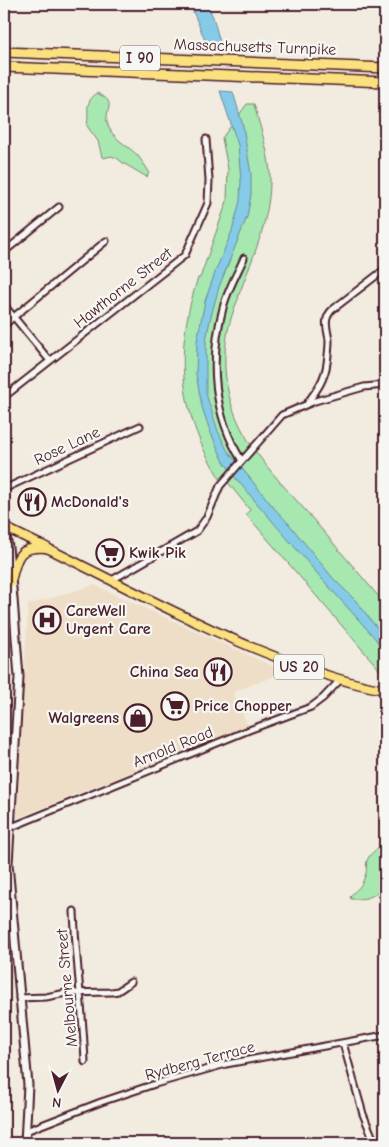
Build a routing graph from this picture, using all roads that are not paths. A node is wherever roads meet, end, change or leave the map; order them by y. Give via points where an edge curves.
1 (4, 52) edge
2 (4, 67) edge
3 (385, 68) edge
4 (385, 82) edge
5 (206, 139) dead end
6 (59, 207) dead end
7 (106, 241) dead end
8 (4, 252) edge
9 (244, 258) dead end
10 (385, 269) edge
11 (4, 305) edge
12 (13, 318) junction
13 (4, 325) edge
14 (50, 361) junction
15 (385, 385) edge
16 (4, 397) edge
17 (307, 404) junction
18 (140, 426) dead end
19 (241, 462) junction
20 (4, 489) edge
21 (4, 526) edge
22 (44, 547) junction
23 (112, 580) junction
24 (11, 582) junction
25 (340, 680) junction
26 (385, 690) edge
27 (9, 828) junction
28 (74, 911) dead end
29 (131, 982) dead end
30 (80, 993) junction
31 (19, 998) junction
32 (385, 1035) edge
33 (342, 1043) junction
34 (85, 1062) dead end
35 (26, 1131) junction
36 (25, 1143) edge
37 (375, 1143) edge

1 - 3 highway, Massachusetts Turnpike / I 90
2 - 4 highway, Massachusetts Turnpike / I 90
5 - 14 street, Hawthorne Street via 208,199 187,253
6 - 8 street
7 - 12 street
9 - 19 street via 223,306 216,338 215,383 223,420
10 - 17 street via 328,316 326,369
11 - 12 street
12 - 13 street
12 - 14 street
14 - 16 street, Hawthorne Street
15 - 17 street via 364,386
17 - 19 street via 280,417
18 - 20 street, Rose Lane
19 - 23 street via 220,486 198,531
21 - 22 main road, US 20
21 - 24 main road
22 - 23 main road, US 20
22 - 24 main road via 27,548 22,552
23 - 25 main road, US 20 via 203,626 295,665
24 - 27 main road via 19,681
25 - 26 main road, US 20
25 - 27 street, Arnold Road via 311,707
27 - 31 main road via 8,872
28 - 30 street, Melbourne Street
29 - 30 street via 118,991
30 - 31 street
30 - 34 street, Melbourne Street
31 - 35 main road via 28,1085
32 - 33 street, Rydberg Terrace
33 - 35 street, Rydberg Terrace via 226,1064 101,1102
33 - 37 street
35 - 36 main road

